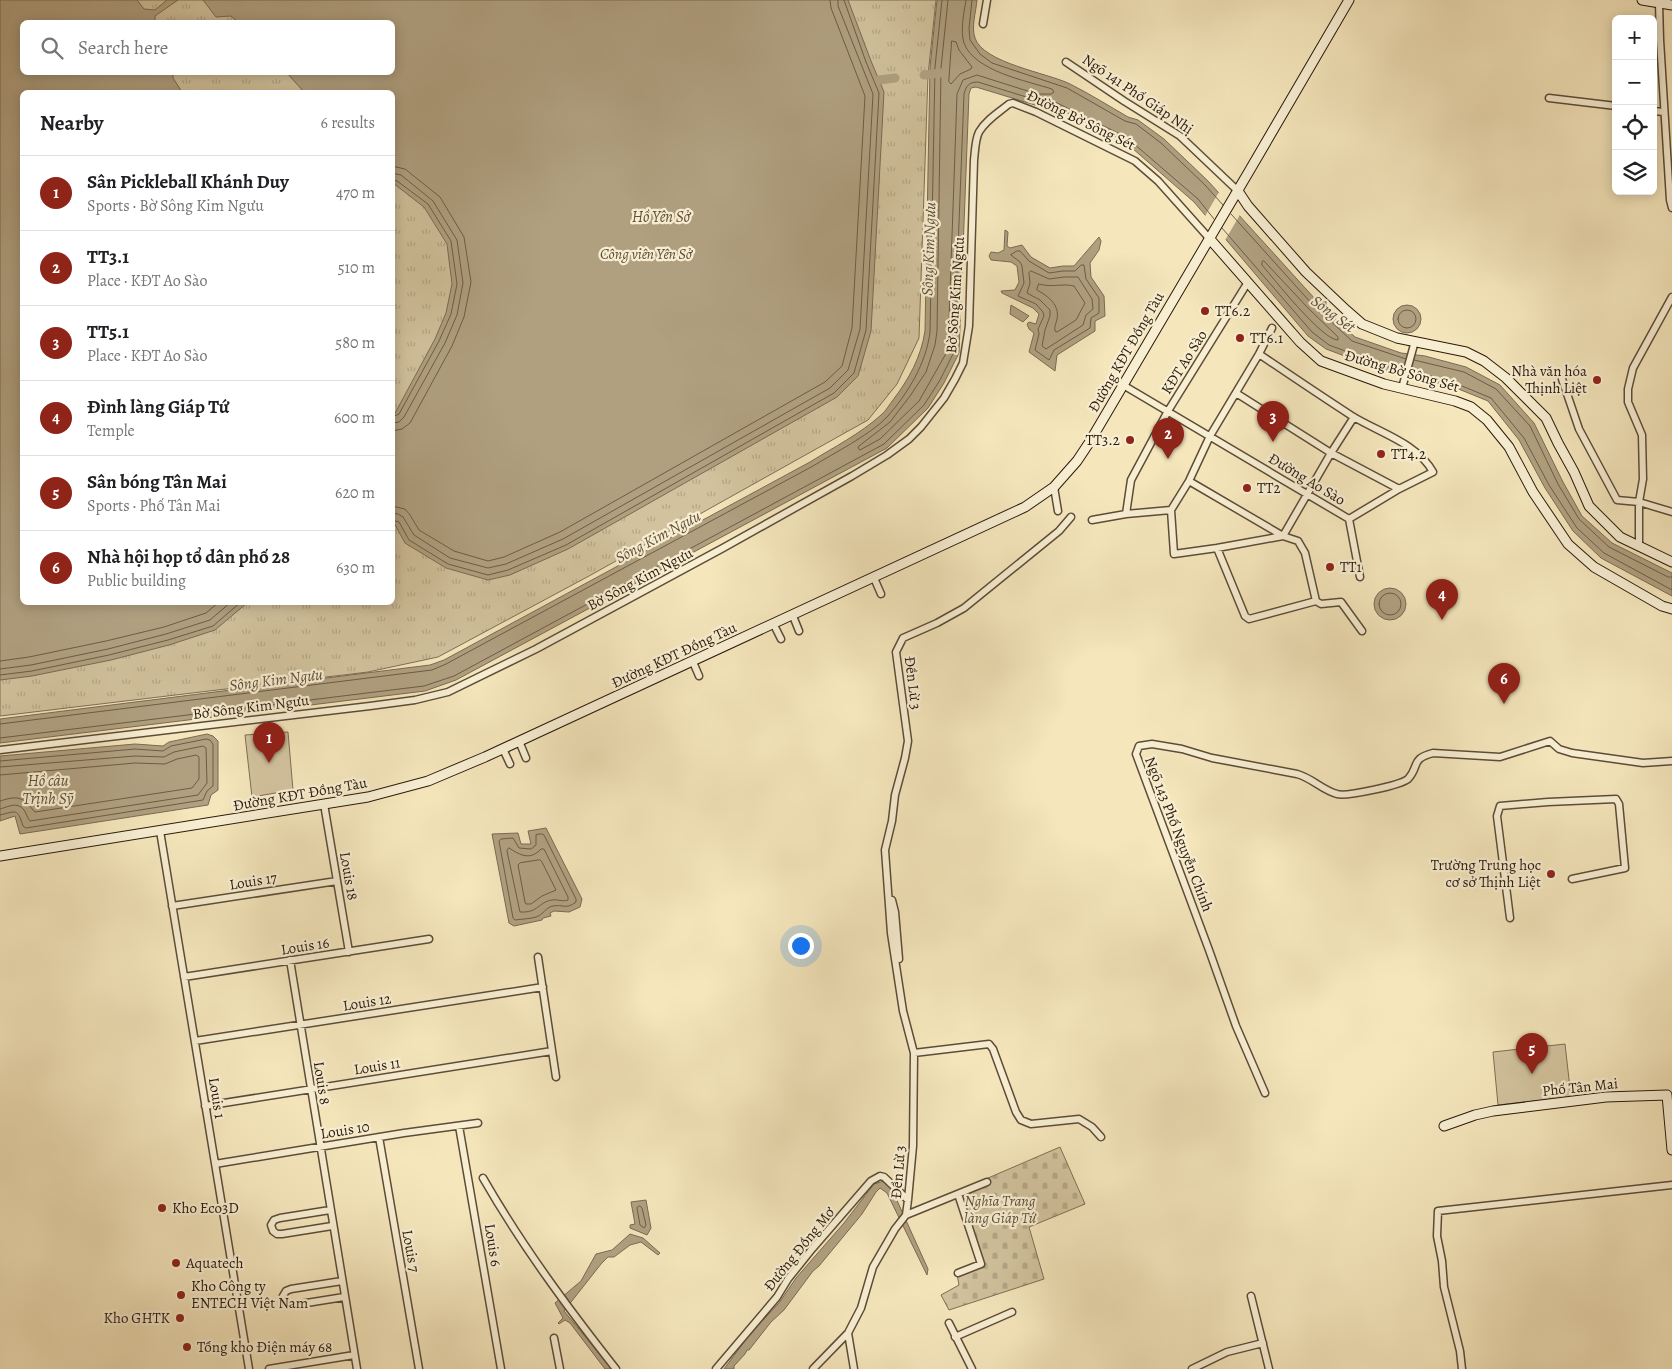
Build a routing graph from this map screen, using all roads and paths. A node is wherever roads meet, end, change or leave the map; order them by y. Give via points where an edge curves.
1 (987, 0) edge
2 (1349, 0) edge
3 (1642, 0) edge
4 (1659, 4) junction
5 (1672, 5) edge
6 (983, 24) dead end
7 (1066, 62) dead end
8 (1549, 98) dead end
9 (1013, 103) joint
10 (1612, 106) edge
11 (1657, 111) edge
12 (1664, 112) junction
13 (1238, 191) junction
14 (1671, 200) edge
15 (1672, 208) edge
16 (1210, 235) junction
17 (1248, 282) junction
18 (1672, 297) edge
19 (1272, 328) dead end
20 (1415, 341) junction
21 (1259, 354) junction
22 (1562, 379) dead end
23 (1123, 385) junction
24 (1402, 388) junction
25 (1236, 393) junction
26 (1168, 411) junction
27 (1354, 417) junction
28 (1210, 436) junction
29 (1331, 453) junction
30 (1188, 481) junction
31 (1054, 487) junction
32 (1399, 489) junction
33 (1307, 494) junction
34 (1639, 502) junction
35 (1171, 510) junction
36 (1058, 511) dead end
37 (1672, 512) edge
38 (1126, 514) junction
39 (1071, 517) dead end
40 (1349, 519) junction
41 (1092, 520) dead end
42 (1283, 536) junction
43 (1639, 547) junction
44 (1217, 548) junction
45 (1672, 562) edge
46 (1360, 577) dead end
47 (874, 578) junction
48 (881, 594) dead end
49 (1316, 601) junction
50 (1672, 610) edge
51 (793, 616) junction
52 (774, 625) junction
53 (800, 631) dead end
54 (1362, 631) dead end
55 (781, 640) dead end
56 (692, 662) junction
57 (699, 676) dead end
58 (519, 741) junction
59 (503, 749) junction
60 (0, 750) edge
61 (526, 758) dead end
62 (1672, 761) edge
63 (510, 764) dead end
64 (324, 804) junction
65 (160, 831) junction
66 (0, 856) edge
67 (1572, 879) dead end
68 (337, 881) junction
69 (172, 906) junction
70 (1510, 918) dead end
71 (429, 939) dead end
72 (349, 952) junction
73 (538, 957) dead end
74 (290, 960) junction
75 (184, 977) junction
76 (543, 987) junction
77 (300, 1025) junction
78 (195, 1041) junction
79 (552, 1050) junction
80 (914, 1053) junction
81 (556, 1077) dead end
82 (311, 1089) junction
83 (1265, 1093) dead end
84 (1670, 1094) edge
85 (206, 1106) junction
86 (478, 1123) dead end
87 (459, 1126) junction
88 (1444, 1126) dead end
89 (378, 1137) junction
90 (1101, 1137) dead end
91 (320, 1147) junction
92 (1672, 1150) edge
93 (215, 1164) junction
94 (483, 1178) dead end
95 (987, 1182) dead end
96 (1672, 1185) edge
97 (958, 1194) junction
98 (908, 1200) junction
99 (330, 1210) junction
100 (906, 1216) junction
101 (332, 1226) junction
102 (958, 1273) dead end
103 (342, 1281) junction
104 (1251, 1296) dead end
105 (344, 1297) junction
106 (1012, 1312) dead end
107 (949, 1323) dead end
108 (848, 1333) junction
109 (554, 1338) dead end
110 (956, 1338) junction
111 (1263, 1343) junction
112 (354, 1355) junction
113 (250, 1369) edge
114 (268, 1369) edge
115 (357, 1369) edge
116 (419, 1369) edge
117 (501, 1369) edge
118 (560, 1369) edge
119 (616, 1369) edge
120 (716, 1369) edge
121 (812, 1369) edge
122 (854, 1369) edge
123 (972, 1369) edge
124 (1192, 1369) edge
125 (1269, 1369) edge
126 (1462, 1369) edge

1 - 6 street
2 - 13 main road
3 - 4 main road
4 - 5 main road
4 - 12 street
7 - 13 street, Ngõ 141 Phố Giáp Nhị via 1180,136
8 - 10 street
9 - 16 street, Đường Bờ Sông Sét via 1135,161 1158,180
9 - 60 street, Bờ Sông Kim Ngưu via 990,119 977,137 969,326 963,363 944,398 921,427 887,455 536,649 448,692 370,706
11 - 12 street
12 - 14 street
13 - 16 main road, Đường KĐT Đồng Tàu
13 - 20 main road, Đường Bờ Sông Sét via 1306,272 1362,324 1397,338
14 - 15 street
16 - 17 main road, Đường Bờ Sông Sét
16 - 23 main road, Đường KĐT Đồng Tàu
17 - 24 main road, Đường Bờ Sông Sét via 1300,342 1321,361
17 - 26 street, KĐT Ao Sào
18 - 34 street via 1633,368 1628,389 1628,402 1642,435 1643,479
19 - 21 street
20 - 24 street
20 - 43 main road via 1466,352 1506,378 1546,418 1589,506 1620,537
21 - 25 street
21 - 27 street
22 - 34 street via 1580,429 1617,500
23 - 26 street, Đường Ao Sào
23 - 31 main road, Đường KĐT Đồng Tàu via 1081,455
24 - 50 main road, Đường Bờ Sông Sét via 1472,407 1509,447 1533,492 1568,544 1594,567
25 - 28 street
25 - 29 street
26 - 28 street, Đường Ao Sào
26 - 38 street, KĐT Ao Sào via 1130,480
27 - 29 street
27 - 32 street via 1416,451 1427,461 1433,472
28 - 30 street
28 - 33 street, Đường Ao Sào
29 - 32 street
29 - 33 street
30 - 35 street
30 - 42 street
31 - 36 street
31 - 47 main road, Đường KĐT Đồng Tàu via 1026,507
32 - 40 street
33 - 40 street, Đường Ao Sào
33 - 42 street
34 - 37 street
34 - 43 street
35 - 38 street
35 - 44 street via 1174,554
38 - 41 street
39 - 80 street, Đền Lừ 3 via 1059,531 964,608 903,638 896,652 908,741 885,850 891,933 903,1011
40 - 46 street
42 - 44 street
42 - 49 street via 1298,541 1305,553
43 - 45 main road
44 - 49 street via 1249,619
47 - 48 street
47 - 51 main road, Đường KĐT Đồng Tàu
49 - 54 street via 1321,604 1341,602
51 - 52 main road, Đường KĐT Đồng Tàu
51 - 53 street
52 - 55 street
52 - 56 main road, Đường KĐT Đồng Tàu
56 - 57 street
56 - 58 main road, Đường KĐT Đồng Tàu
58 - 59 main road, Đường KĐT Đồng Tàu
58 - 61 street
59 - 63 street
59 - 64 main road, Đường KĐT Đồng Tàu via 421,784
62 - 83 street, Ngõ 143 Phố Nguyễn Chính via 1643,763 1572,753 1550,741 1500,757 1433,753 1418,760 1407,779 1391,786 1339,795 1302,775 1182,749 1152,744 1139,746 1136,754 1236,1026
64 - 65 main road, Đường KĐT Đồng Tàu
64 - 68 street, Louis 18
65 - 66 main road, Đường KĐT Đồng Tàu
65 - 69 street, Louis 1
67 - 70 street via 1625,868 1616,799 1500,806 1497,816
68 - 69 street, Louis 17
68 - 72 street, Louis 18
69 - 75 street, Louis 1
71 - 72 street, Louis 16
72 - 74 street, Louis 16
73 - 76 street
74 - 75 street, Louis 16
74 - 77 street, Louis 8
75 - 78 street, Louis 1
76 - 77 street, Louis 12
76 - 79 street
77 - 78 street, Louis 12
77 - 82 street, Louis 8
78 - 85 street, Louis 1
79 - 81 street
79 - 82 street, Louis 11
80 - 90 street via 989,1044 1021,1120 1030,1124 1078,1119
80 - 98 street, Đền Lừ 3 via 914,1146
82 - 85 street, Louis 11
82 - 91 street, Louis 8
84 - 88 main road, Phố Tân Mai via 1503,1110 1475,1115
84 - 92 main road, Phố Tân Mai
85 - 93 street, Louis 1
86 - 87 street, Louis 10
87 - 89 street, Louis 10
87 - 117 street, Louis 6
89 - 91 street, Louis 10
89 - 116 street, Louis 7
91 - 93 street, Louis 10
91 - 99 street, Louis 8
93 - 113 street, Louis 1
94 - 119 street via 564,1303
95 - 97 street
96 - 126 street via 1438,1211 1437,1236 1444,1287
97 - 100 street
97 - 102 street via 981,1264
98 - 100 street, Đền Lừ 3
98 - 120 street, Đường Đồng Mơ via 884,1176 871,1181
99 - 101 street, Louis 8
99 - 101 street via 280,1218 272,1225 277,1234
100 - 108 street, Đền Lừ 3 via 872,1267 861,1308
101 - 103 street, Louis 8
103 - 105 street, Louis 8
103 - 105 street via 291,1289 283,1296 289,1305
104 - 111 street
105 - 112 street, Louis 8
106 - 110 street
107 - 110 street
108 - 121 street, Đền Lừ 3
108 - 122 street
109 - 118 street
110 - 123 street
111 - 124 street via 1227,1352
111 - 125 street
112 - 114 street
112 - 115 street, Louis 8

